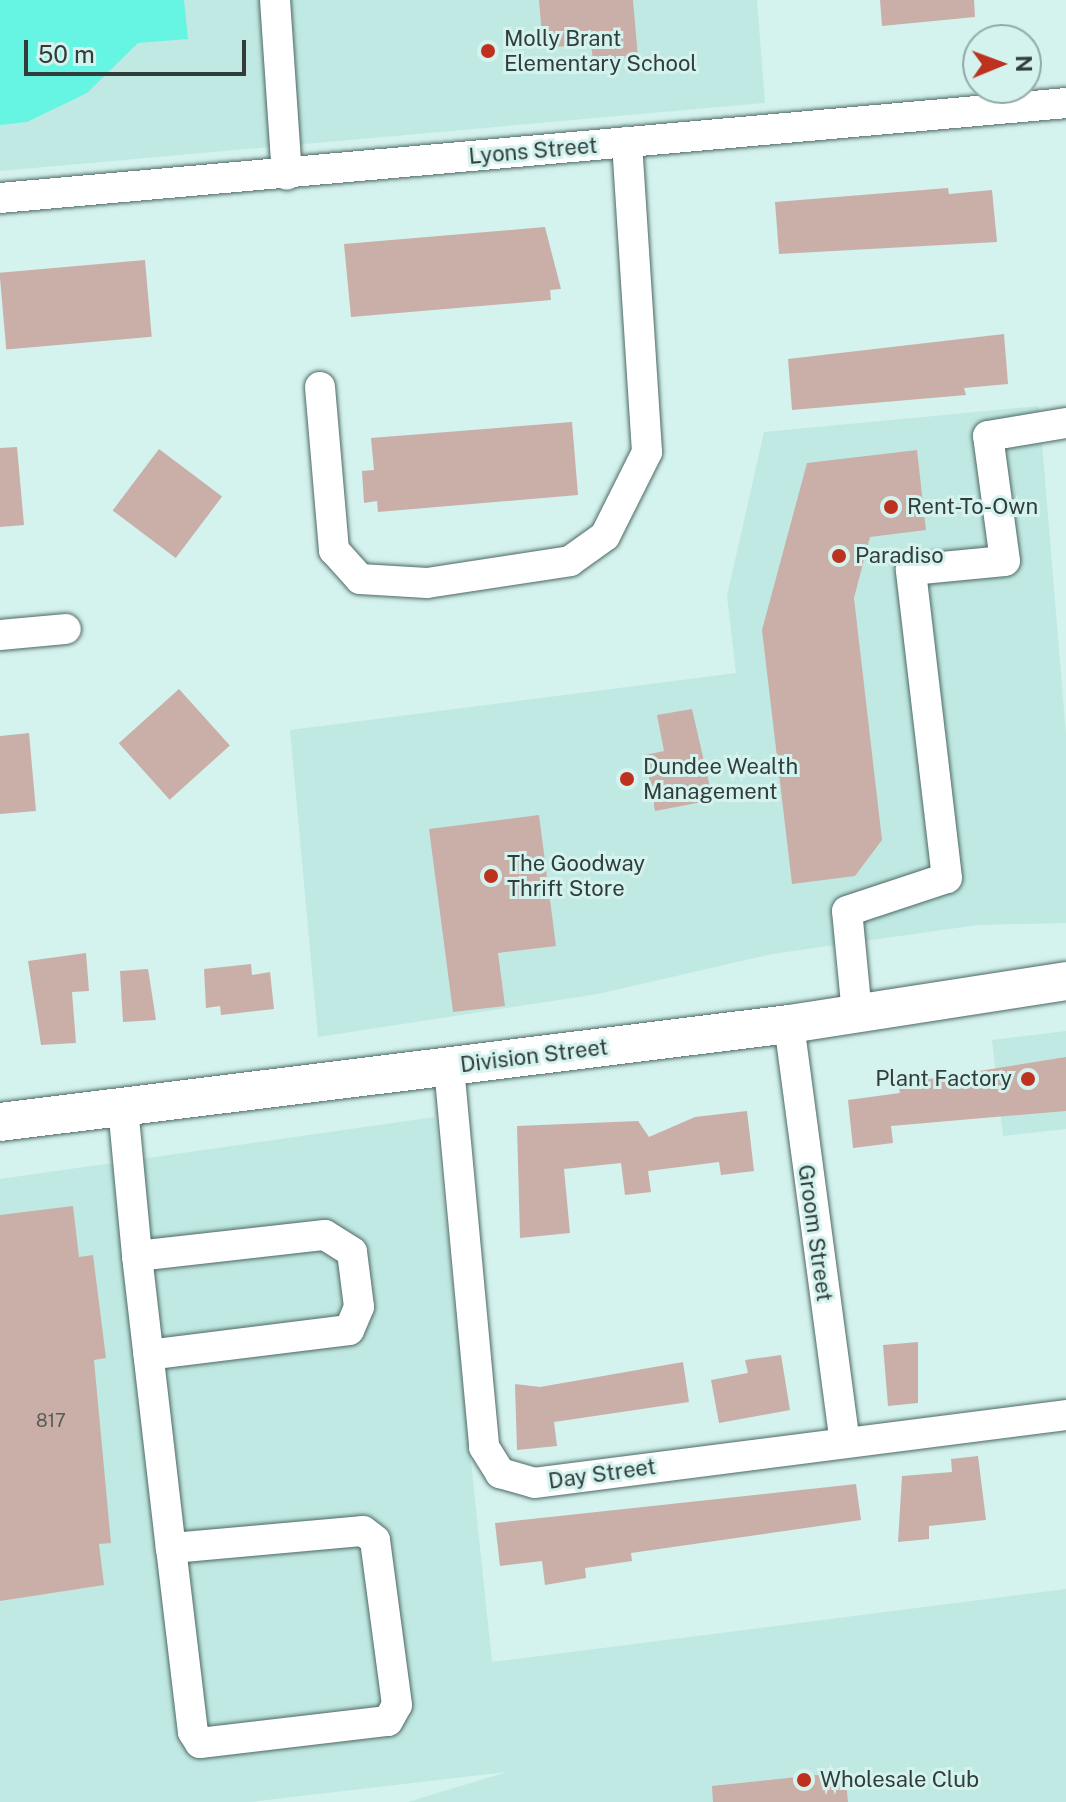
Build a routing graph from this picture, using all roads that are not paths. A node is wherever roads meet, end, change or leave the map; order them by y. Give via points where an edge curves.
1 (275, 0) edge
2 (1066, 103) edge
3 (627, 142) junction
4 (287, 175) junction
5 (0, 198) edge
6 (320, 387) dead end
7 (1066, 423) edge
8 (66, 629) dead end
9 (0, 635) edge
10 (1066, 981) edge
11 (857, 1014) junction
12 (789, 1024) junction
13 (449, 1067) junction
14 (123, 1107) junction
15 (0, 1122) edge
16 (137, 1256) junction
17 (149, 1355) junction
18 (1066, 1415) edge
19 (845, 1442) junction
20 (171, 1548) junction

1 - 4 street
2 - 3 street, Lyons Street
3 - 4 street, Lyons Street
3 - 6 street via 647,452 605,536 570,561 427,583 360,579 334,550
4 - 5 street, Lyons Street
7 - 11 street via 988,436 1005,561 911,570 947,878 847,911
8 - 9 street
10 - 11 main road, Division Street
11 - 12 main road, Division Street
12 - 13 main road, Division Street
12 - 19 street, Groom Street
13 - 14 main road, Division Street
13 - 19 street, Day Street via 484,1447 500,1473 534,1483
14 - 15 main road, Division Street
14 - 16 street
16 - 17 street
16 - 17 street via 325,1235 352,1252 359,1307 349,1330
17 - 20 street
18 - 19 street, Day Street
20 - 20 street via 200,1743 388,1721 397,1705 375,1540 363,1531

